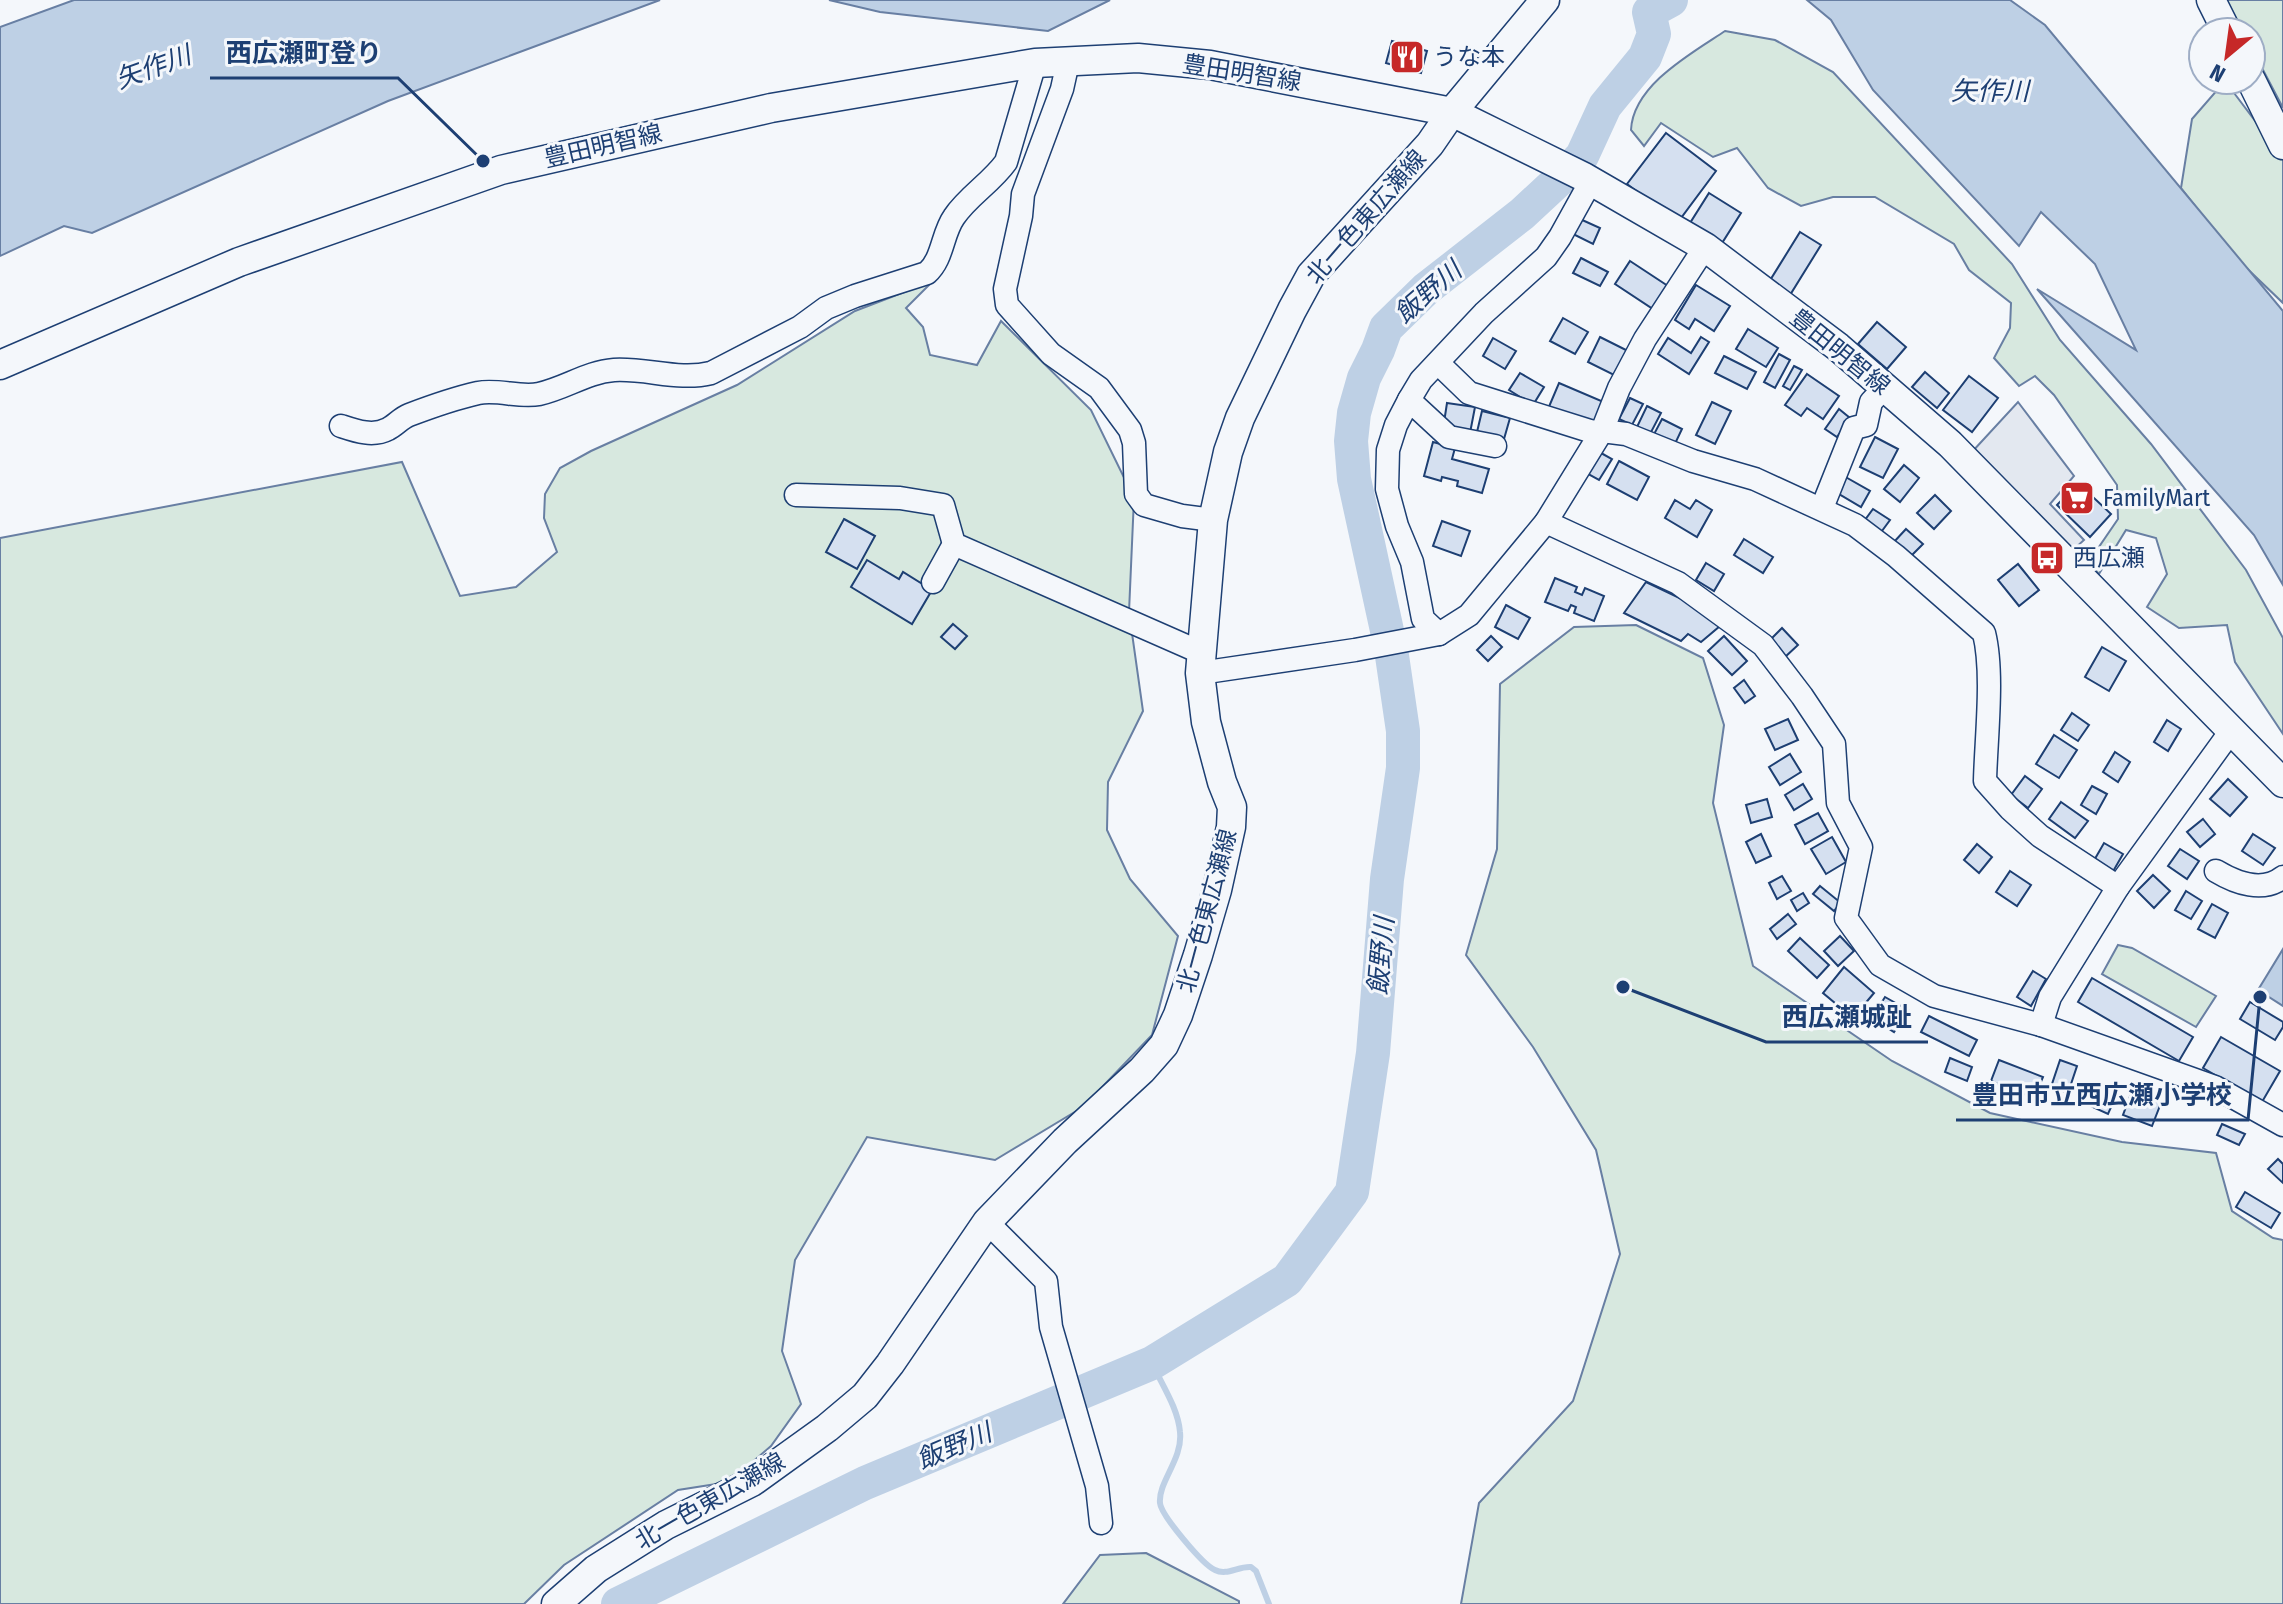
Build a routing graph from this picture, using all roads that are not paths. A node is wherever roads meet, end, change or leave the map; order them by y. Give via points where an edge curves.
1 (1545, 0) edge
2 (1068, 62) junction
3 (1035, 63) junction
4 (2259, 96) edge
5 (1452, 112) junction
6 (2283, 145) edge
7 (1588, 179) junction
8 (1705, 247) junction
9 (1438, 363) junction
10 (0, 365) edge
11 (1885, 387) junction
12 (1409, 400) junction
13 (341, 426) dead end
14 (1602, 431) junction
15 (1495, 446) dead end
16 (796, 495) dead end
17 (1822, 508) junction
18 (1213, 520) junction
19 (1546, 522) junction
20 (954, 544) junction
21 (933, 582) dead end
22 (1428, 636) junction
23 (1201, 663) junction
24 (2231, 731) junction
25 (2283, 783) edge
26 (2216, 871) dead end
27 (2283, 877) edge
28 (2118, 887) junction
29 (2041, 1025) junction
30 (2283, 1125) edge
31 (987, 1222) junction
32 (1101, 1523) dead end
33 (556, 1604) edge

1 - 5 main road, 北一色東広瀬線
2 - 3 main road, 豊田明智線
2 - 5 main road, 豊田明智線 via 1138,58 1210,65
2 - 18 street via 1023,194 1005,289 1007,305 1051,354 1099,388 1130,430 1136,494 1144,505
3 - 10 main road, 豊田明智線 via 771,108 501,170 239,262
3 - 13 street via 1006,162 953,218 935,266 927,273 826,308 711,373 615,370 536,395 481,392 406,416 377,432
4 - 6 main road
5 - 7 main road, 豊田明智線
5 - 18 main road, 北一色東広瀬線 via 1430,144 1311,275 1240,418
7 - 8 main road, 豊田明智線
7 - 9 street via 1546,257
8 - 11 main road, 豊田明智線
8 - 14 street via 1645,339
9 - 12 street
9 - 14 street via 1469,393
11 - 17 street via 1871,402 1866,425 1854,428
11 - 24 main road, 豊田明智線 via 1950,444
12 - 15 street via 1449,437
12 - 22 street via 1388,450 1387,489 1412,562
14 - 17 street via 1626,434 1755,479
14 - 19 street
16 - 20 street via 900,498 943,505
17 - 28 street via 1886,548 1984,633 1985,781 2040,836
18 - 23 main road, 北一色東広瀬線
19 - 22 street via 1469,615
19 - 29 street via 1678,583 1763,645 1794,686 1834,744 1838,803 1861,847 1846,918 1880,965 1934,996
20 - 21 street
20 - 23 street
22 - 23 street via 1355,650
23 - 31 main road, 北一色東広瀬線 via 1206,722 1232,807 1231,827 1178,1015 1164,1045 1142,1070
24 - 25 main road, 豊田明智線
24 - 28 street
26 - 27 street via 2254,886 2275,884
28 - 29 street via 2050,997
29 - 30 street via 2215,1087
31 - 32 street via 1046,1281 1051,1327 1097,1486
31 - 33 main road, 北一色東広瀬線 via 865,1396 752,1482 666,1525 596,1569

